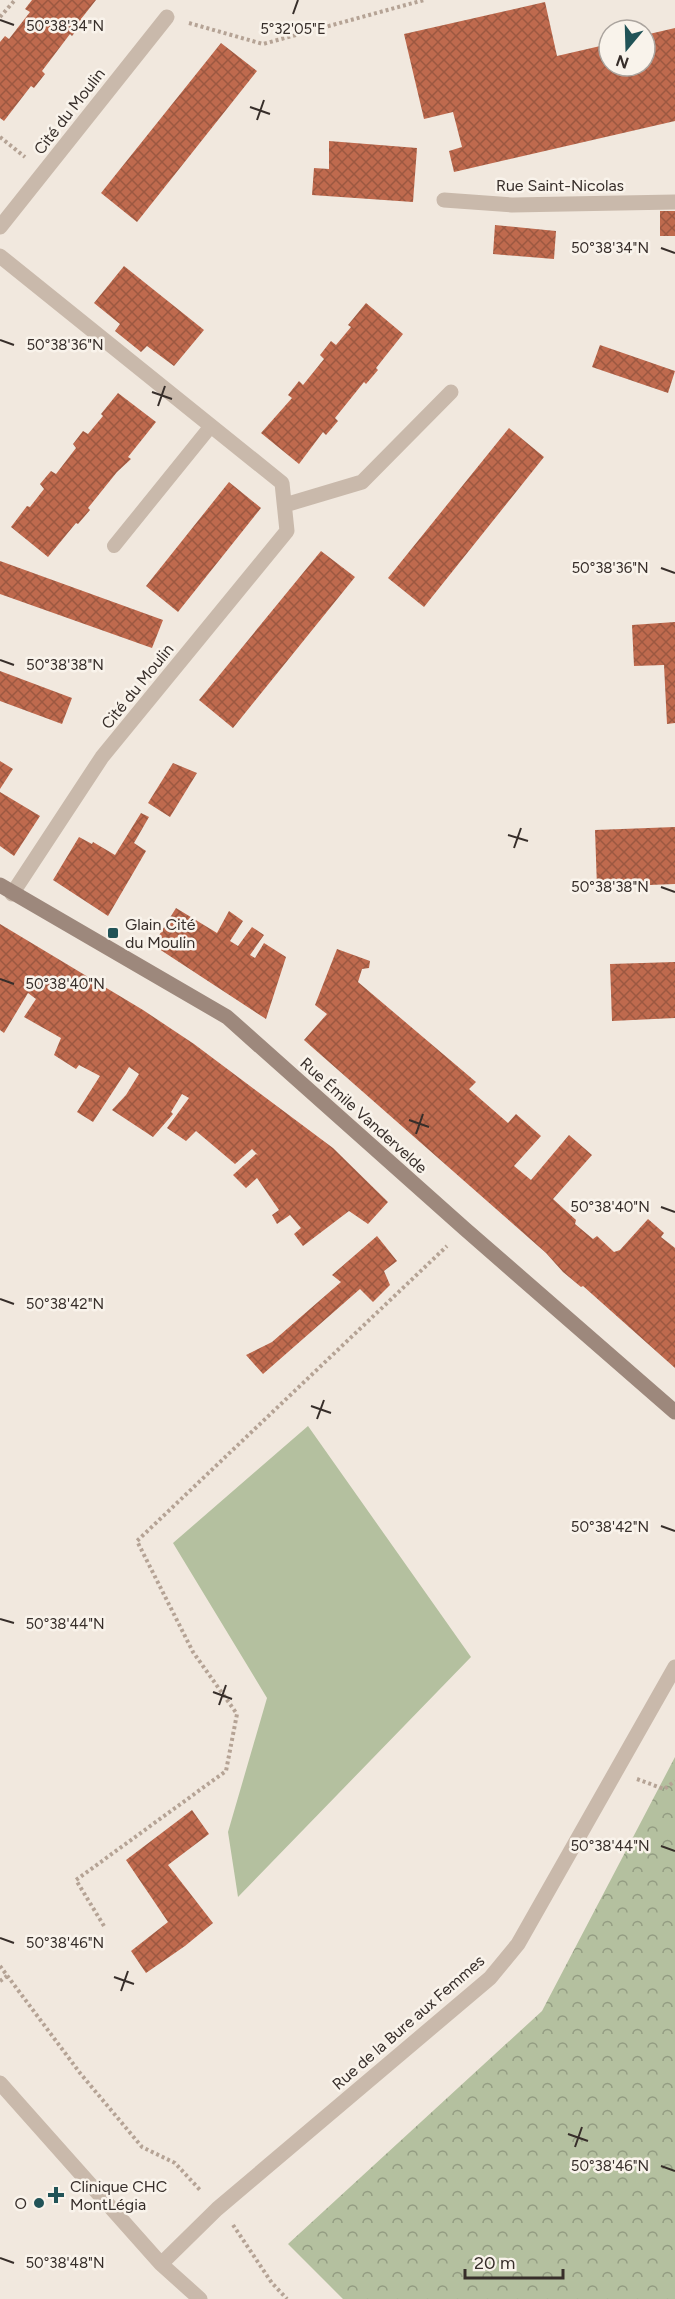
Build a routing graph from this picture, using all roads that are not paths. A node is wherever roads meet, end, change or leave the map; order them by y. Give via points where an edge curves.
1 (167, 16) road end
2 (444, 200) dead end
3 (675, 202) edge
4 (0, 227) edge
5 (0, 256) edge
6 (451, 392) dead end
7 (211, 426) junction
8 (285, 505) junction
9 (114, 546) dead end
10 (6, 890) edge
11 (675, 1412) edge
12 (675, 1667) edge
13 (0, 2083) edge
14 (161, 2264) junction
15 (200, 2299) edge

1 - 4 street, Cité du Moulin
2 - 3 street, Rue Saint-Nicolas via 512,205
5 - 7 street, Cité du Moulin
6 - 8 street via 362,482
7 - 8 street, Cité du Moulin via 282,483
7 - 9 lane
8 - 10 street, Cité du Moulin via 287,531 102,757
10 - 11 main road, Rue Émile Vandervelde via 228,1017
12 - 14 street, Rue de la Bure aux Femmes via 518,1944 490,1978 217,2209
13 - 14 street
14 - 15 street

